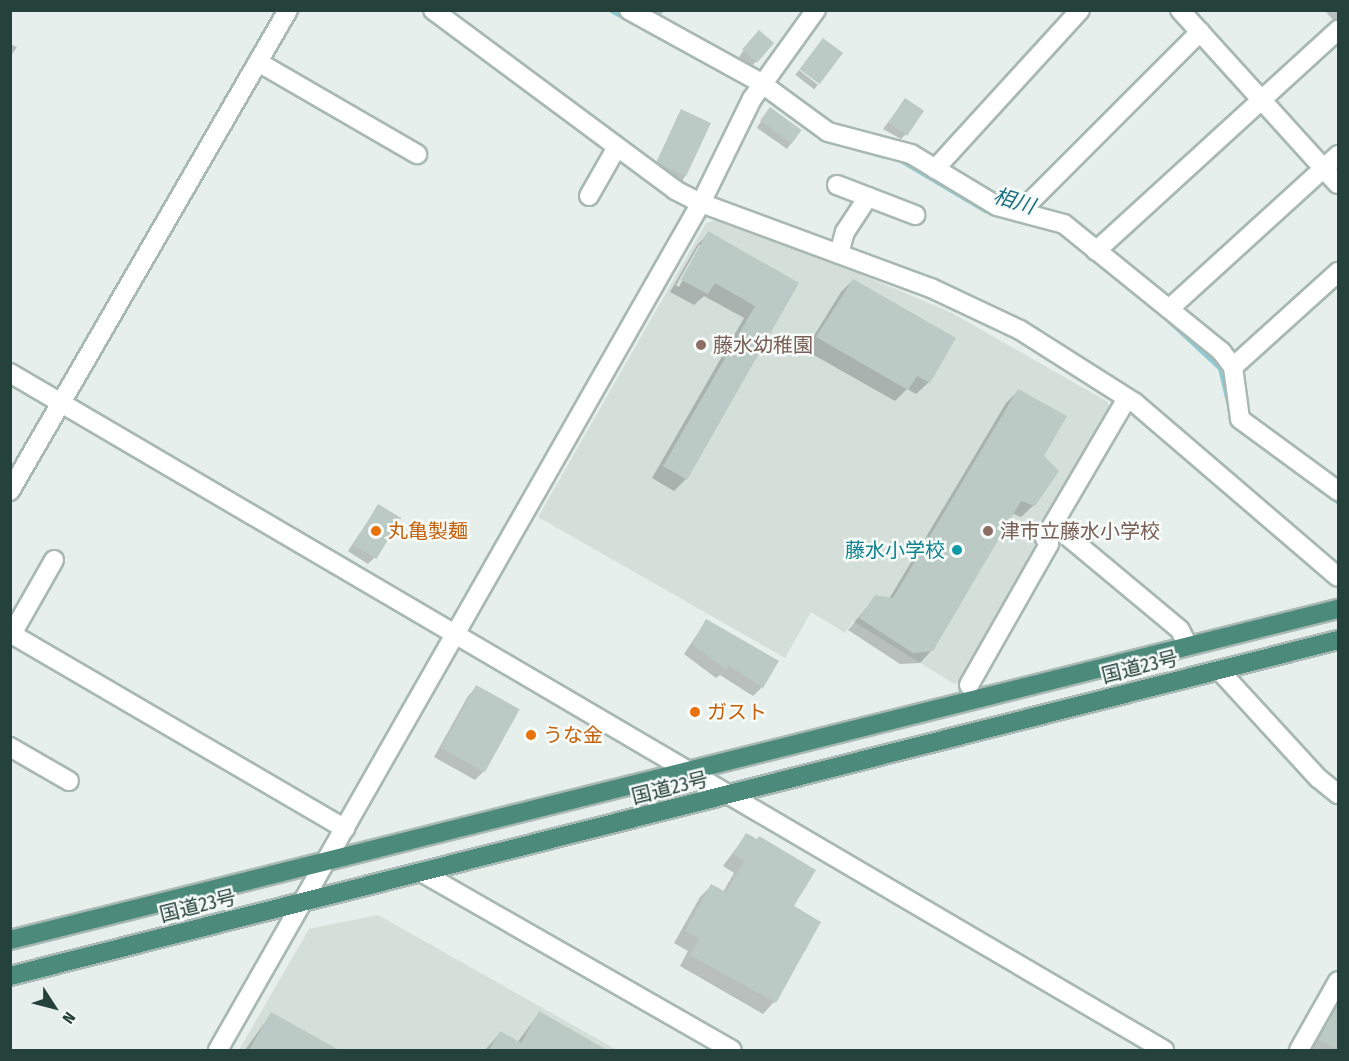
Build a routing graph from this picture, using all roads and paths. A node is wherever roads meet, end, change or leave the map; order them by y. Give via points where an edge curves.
1 (288, 10) edge
2 (432, 10) edge
3 (629, 10) edge
4 (816, 10) edge
5 (1080, 10) edge
6 (1180, 10) edge
7 (1338, 30) edge
8 (1200, 32) junction
9 (258, 62) junction
10 (758, 89) junction
11 (1262, 100) junction
12 (617, 147) junction
13 (417, 154) dead end
14 (1338, 155) edge
15 (1324, 168) junction
16 (934, 169) junction
17 (1338, 184) edge
18 (837, 185) dead end
19 (589, 196) dead end
20 (868, 197) junction
21 (701, 204) junction
22 (1020, 212) junction
23 (915, 215) dead end
24 (1096, 251) junction
25 (839, 254) junction
26 (1338, 272) edge
27 (1169, 309) junction
28 (1233, 368) junction
29 (10, 373) edge
30 (1126, 400) junction
31 (62, 403) junction
32 (10, 491) edge
33 (1338, 491) edge
34 (1053, 524) junction
35 (54, 560) dead end
36 (1338, 577) edge
37 (1338, 609) edge
38 (11, 633) edge
39 (455, 635) junction
40 (1338, 640) edge
41 (1188, 646) junction
42 (1219, 670) junction
43 (969, 685) dead end
44 (10, 747) edge
45 (686, 769) junction
46 (69, 781) dead end
47 (1338, 794) edge
48 (728, 796) junction
49 (345, 829) junction
50 (329, 860) junction
51 (421, 872) junction
52 (304, 902) junction
53 (10, 940) edge
54 (10, 976) edge
55 (1338, 981) edge
56 (218, 1050) edge
57 (732, 1050) edge
58 (1164, 1050) edge
59 (1299, 1050) edge

1 - 9 street
2 - 12 street
3 - 10 street
4 - 10 street
5 - 16 street
6 - 8 street
7 - 11 street
8 - 11 street
8 - 22 street
9 - 13 street
9 - 31 street
10 - 16 street via 828,132 910,153
10 - 21 street
11 - 15 street
11 - 24 street
12 - 19 street
12 - 21 street via 675,190
14 - 15 street
15 - 17 street
15 - 27 street
16 - 22 street via 985,200
18 - 20 street
20 - 23 street
20 - 25 street via 845,232
21 - 25 street
21 - 39 street
22 - 24 street via 1053,219
24 - 27 street
25 - 30 street via 931,288 1020,330
26 - 28 street
27 - 28 street via 1221,351
28 - 33 street via 1240,419
29 - 31 street
30 - 34 street
30 - 36 street via 1135,403
31 - 32 street
31 - 39 street
34 - 41 street via 1180,630
34 - 43 street via 1045,538 1049,544
35 - 38 street
37 - 41 highway, 国道23号
38 - 49 street
39 - 45 street
39 - 49 street
40 - 42 highway, 国道23号
41 - 45 highway, 国道23号
42 - 47 street via 1318,778
42 - 48 highway, 国道23号
44 - 46 street
45 - 48 street
45 - 50 highway, 国道23号
48 - 51 highway, 国道23号
48 - 58 street
49 - 50 street
50 - 52 street
50 - 53 highway, 国道23号
51 - 52 highway, 国道23号
51 - 57 street
52 - 54 highway, 国道23号
52 - 56 street
55 - 59 street

